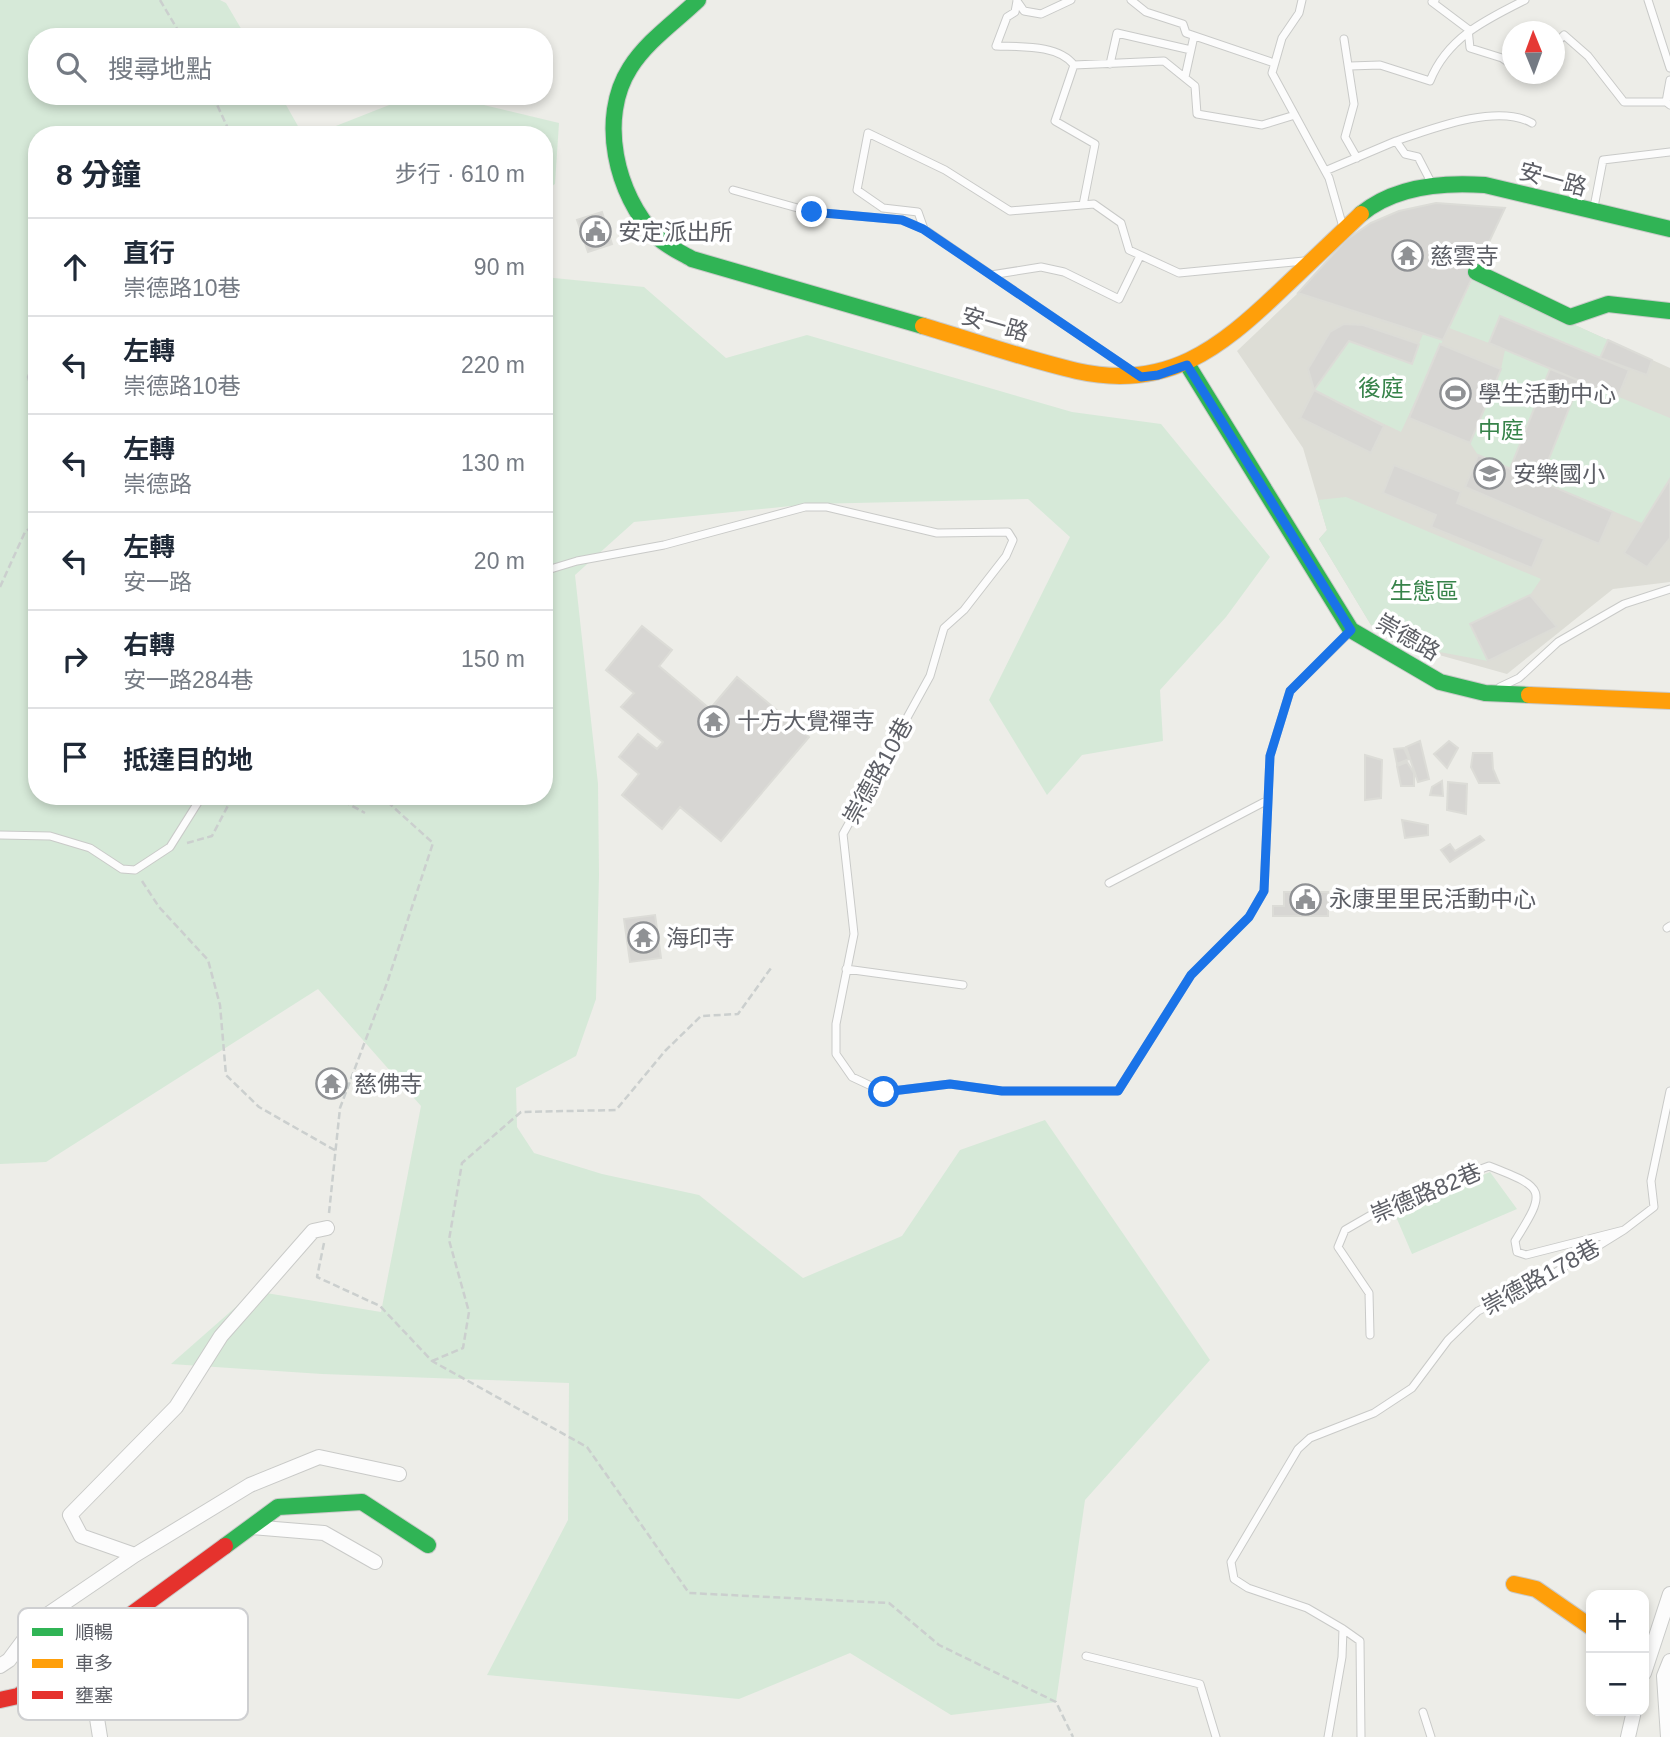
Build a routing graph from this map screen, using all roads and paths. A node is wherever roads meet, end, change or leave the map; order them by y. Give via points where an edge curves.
1 (160, 0) edge
2 (698, 0) edge
3 (1070, 0) edge
4 (1131, 0) edge
5 (1302, 0) edge
6 (1435, 0) edge
7 (1525, 0) edge
8 (1648, 0) edge
9 (177, 28) edge
10 (1468, 29) junction
11 (1194, 36) junction
12 (1565, 37) edge
13 (1344, 39) dead end
14 (1191, 50) junction
15 (1502, 58) edge
16 (1110, 64) junction
17 (1274, 64) junction
18 (1074, 65) junction
19 (1350, 66) junction
20 (1670, 68) edge
21 (1185, 77) junction
22 (1670, 80) edge
23 (1668, 103) edge
24 (217, 105) edge
25 (1295, 115) junction
26 (1532, 123) dead end
27 (227, 126) edge
28 (1396, 141) junction
29 (1670, 152) edge
30 (1356, 158) junction
31 (1325, 171) junction
32 (1432, 185) junction
33 (733, 190) dead end
34 (1083, 205) junction
35 (1593, 212) junction
36 (923, 229) junction
37 (1670, 229) edge
38 (1344, 230) junction
39 (1140, 256) junction
40 (1311, 261) junction
41 (1476, 272) dead end
42 (991, 275) junction
43 (1670, 311) edge
44 (1187, 365) junction
45 (1141, 377) junction
46 (28, 530) edge
47 (553, 568) edge
48 (0, 587) edge
49 (1670, 589) edge
50 (1351, 630) junction
51 (1485, 693) junction
52 (1670, 701) edge
53 (1268, 800) junction
54 (196, 805) edge
55 (228, 805) edge
56 (350, 805) edge
57 (391, 805) edge
58 (365, 813) dead end
59 (0, 835) edge
60 (170, 847) junction
61 (135, 870) junction
62 (1109, 883) dead end
63 (771, 968) dead end
64 (846, 969) junction
65 (963, 985) dead end
66 (1670, 1091) edge
67 (338, 1152) junction
68 (327, 1228) junction
69 (1624, 1230) junction
70 (1370, 1335) dead end
71 (432, 1361) junction
72 (399, 1474) dead end
73 (252, 1527) junction
74 (428, 1545) dead end
75 (135, 1555) junction
76 (375, 1562) dead end
77 (1514, 1584) dead end
78 (1670, 1594) edge
79 (57, 1608) edge
80 (141, 1608) edge
81 (1586, 1624) edge
82 (1343, 1629) junction
83 (18, 1648) edge
84 (1649, 1655) edge
85 (1086, 1656) dead end
86 (1670, 1661) edge
87 (0, 1665) edge
88 (18, 1696) edge
89 (0, 1700) edge
90 (1423, 1712) dead end
91 (1633, 1716) edge
92 (1073, 1737) edge
93 (1216, 1737) edge
94 (1328, 1737) edge
95 (1362, 1737) edge
96 (1431, 1737) edge
97 (1628, 1737) edge
98 (1668, 1737) edge

1 - 9 path
2 - 45 street, 安一路 via 630,68 615,105 615,144 624,185 655,236 692,259 988,345 1078,371
3 - 18 lane via 1041,14 1024,11 1017,1 996,47 1036,47 1069,58
4 - 11 lane via 1146,12 1184,24 1186,33
5 - 17 lane
6 - 10 lane via 1432,2
7 - 10 lane
8 - 20 lane
10 - 15 lane via 1470,48
10 - 19 lane via 1437,63 1430,81 1380,65
11 - 14 lane
11 - 17 lane
12 - 23 lane via 1588,55 1624,102
13 - 19 lane
14 - 16 lane via 1117,33
14 - 21 lane
16 - 18 lane
16 - 21 lane via 1164,61
17 - 25 lane via 1272,73
18 - 34 lane via 1055,121 1095,144
19 - 30 lane via 1354,104 1345,137
21 - 25 lane via 1195,86 1197,114 1262,125
22 - 23 lane
24 - 27 path
25 - 31 lane
26 - 28 lane via 1494,116 1448,123
28 - 30 lane
28 - 32 lane via 1405,154 1418,158
29 - 35 lane via 1603,160
30 - 31 lane
31 - 38 lane
32 - 35 street, 安一路 via 1485,184
32 - 38 street, 安一路 via 1375,204
33 - 36 lane via 812,212 902,220
34 - 36 lane via 1010,211 945,170 869,133 857,190 883,208 918,212
34 - 39 lane via 1094,204 1121,223 1129,250
35 - 37 street, 安一路
36 - 42 lane
38 - 40 street, 安一路
39 - 40 lane via 1179,273
39 - 42 lane via 1119,299 1064,272 1041,267
40 - 44 street, 安一路 via 1228,338
41 - 43 street via 1570,317 1608,304
42 - 45 lane
44 - 45 street, 安一路
44 - 50 street, 崇德路
46 - 48 path
47 - 64 lane, 崇德路10巷 via 805,508 827,507 937,533 1008,532 1013,540 1006,556 944,628 930,676 843,834 854,934
49 - 51 lane via 1624,604 1558,642 1519,678
50 - 51 street, 崇德路 via 1440,682
50 - 53 lane, 崇德路10巷 via 1290,691 1270,756
51 - 52 street, 崇德路
53 - 62 lane
53 - 64 lane, 崇德路10巷 via 1264,891 1249,917 1191,975 1118,1091 1002,1091 950,1084 884,1092 852,1077 836,1054 836,1024
54 - 60 lane
55 - 60 path via 212,836
56 - 58 path
57 - 67 path via 433,843 341,1108
59 - 61 lane via 50,836 90,848 122,869
60 - 61 lane
61 - 67 path via 159,907 208,960 220,1005 226,1075 259,1107
63 - 71 path via 738,1014 701,1016 616,1110 521,1112 461,1163 449,1240 469,1312 463,1348
64 - 65 lane
66 - 69 lane, 崇德路82巷 via 1650,1181 1654,1207
67 - 68 path
68 - 71 path via 317,1277 380,1306
68 - 75 street via 313,1231 221,1336 176,1407 70,1515 81,1536
69 - 70 lane, 崇德路82巷 via 1526,1255 1517,1252 1515,1241 1538,1204 1537,1196 1529,1183 1489,1166 1397,1200 1345,1230 1338,1247 1368,1293
69 - 82 lane, 崇德路178巷 via 1540,1282 1478,1311 1448,1340 1412,1388 1374,1413 1310,1438 1298,1449 1231,1562 1234,1579 1307,1608
71 - 92 path via 587,1447 689,1593 889,1603 939,1645 1056,1702
72 - 75 street via 319,1457 250,1485
73 - 74 street via 278,1507 362,1502
73 - 76 street via 324,1533
73 - 80 street
75 - 79 street
77 - 81 street via 1536,1589
78 - 84 street
82 - 94 lane
82 - 95 lane via 1360,1642
83 - 87 street
85 - 93 lane via 1200,1684
86 - 98 street via 1664,1676
88 - 89 street
90 - 96 lane
91 - 97 street

